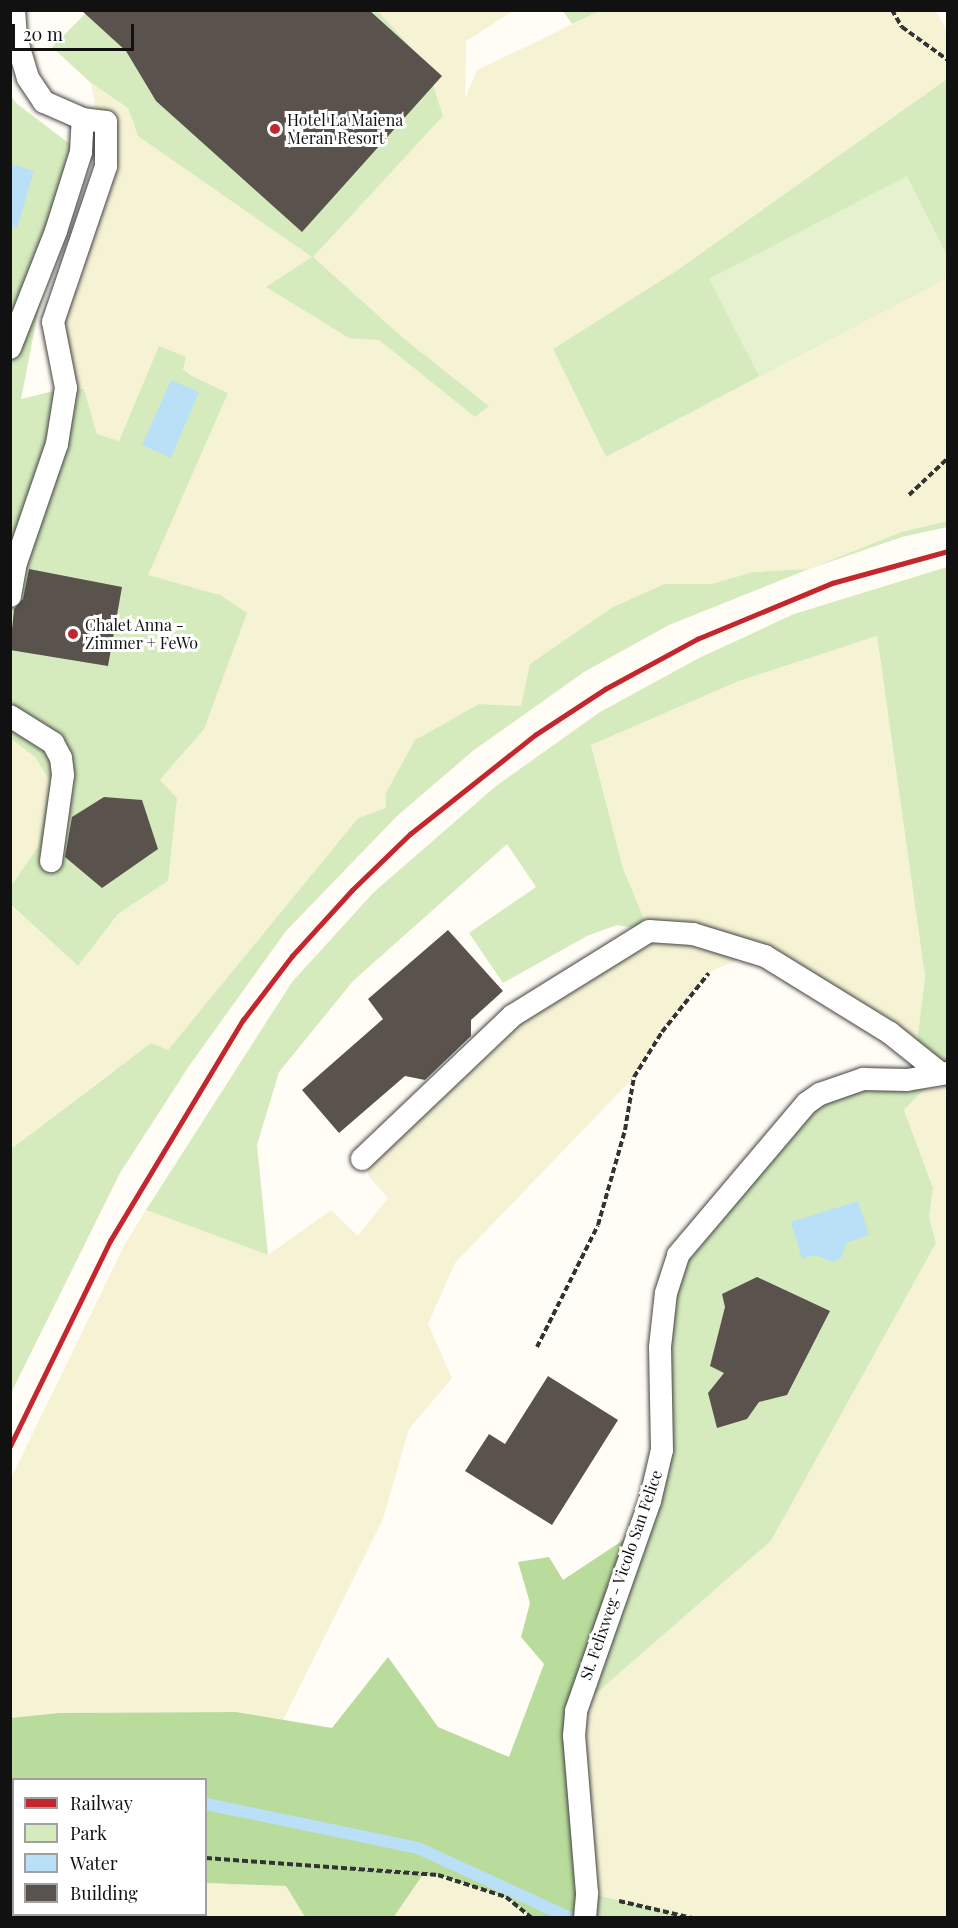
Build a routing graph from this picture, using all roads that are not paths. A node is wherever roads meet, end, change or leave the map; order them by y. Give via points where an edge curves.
1 (12, 11) edge
2 (83, 119) junction
3 (10, 348) edge
4 (10, 596) edge
5 (10, 716) edge
6 (51, 861) dead end
7 (944, 1073) edge
8 (362, 1159) dead end
9 (585, 1917) edge

1 - 2 lane via 28,78 44,102
2 - 3 lane via 81,152 56,231
2 - 4 lane via 106,122 106,166 53,322 66,388 57,444 16,563
5 - 6 lane via 53,743 61,758 63,775
7 - 8 lane via 890,1033 753,953 693,934 649,931 512,1016
7 - 9 lane, St. Felixweg - Vicolo San Felice via 907,1080 853,1082 807,1103 678,1255 666,1293 660,1347 662,1450 650,1501 576,1711 574,1736 587,1893

